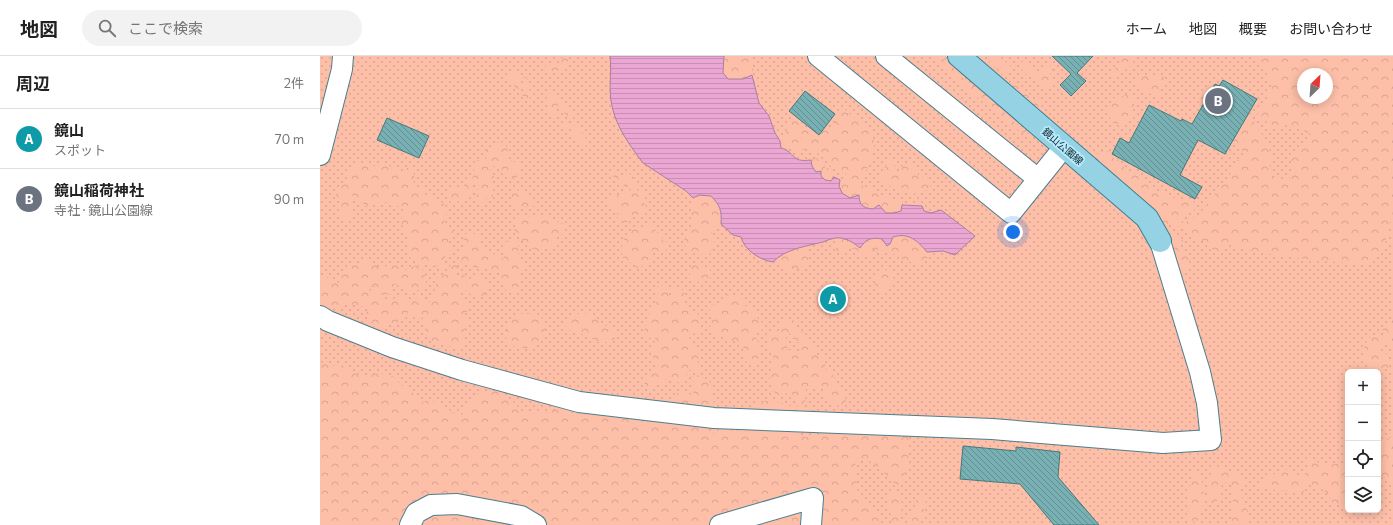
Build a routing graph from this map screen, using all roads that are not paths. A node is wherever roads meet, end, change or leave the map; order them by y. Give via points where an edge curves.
1 (343, 56) edge
2 (818, 56) edge
3 (886, 56) edge
4 (959, 56) edge
5 (1064, 147) junction
6 (320, 155) edge
7 (1038, 179) junction
8 (1160, 241) joint
9 (320, 316) edge
10 (410, 525) edge
11 (536, 525) edge
12 (720, 525) edge
13 (811, 525) edge

1 - 6 street
2 - 7 street via 1010,213
3 - 7 street
4 - 5 main road, 鏡山公園線
5 - 7 street
5 - 8 main road, 鏡山公園線 via 1146,218
8 - 9 street via 1201,378 1211,440 1163,443 992,429 714,418 578,402 462,370 392,347
10 - 11 street via 416,513 431,504 457,504 521,516
12 - 13 street via 813,498

